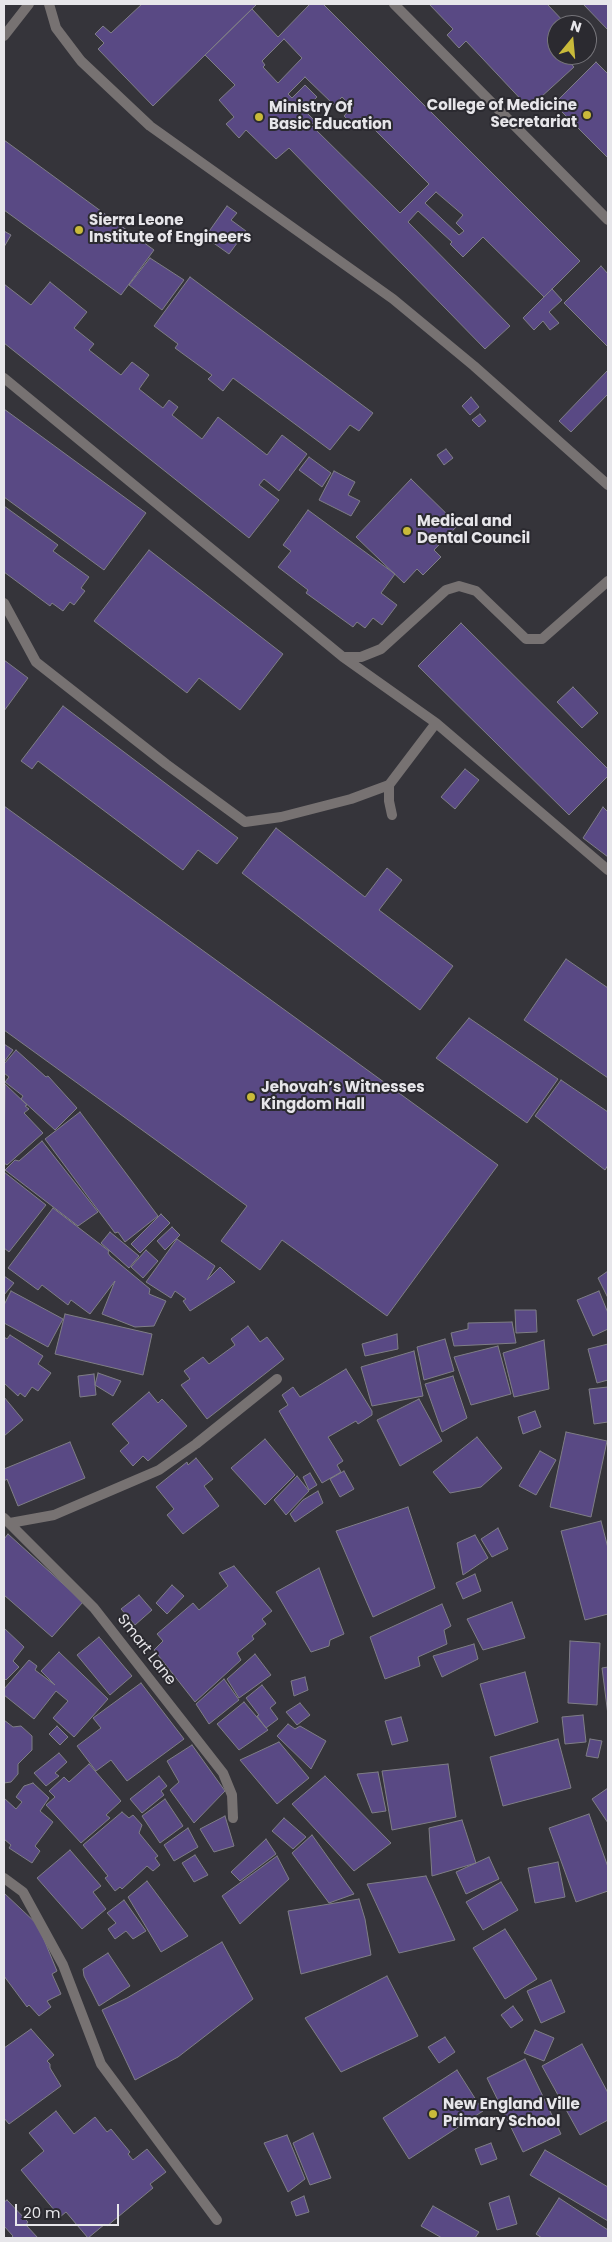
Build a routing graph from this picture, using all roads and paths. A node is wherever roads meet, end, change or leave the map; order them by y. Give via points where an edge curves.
1 (29, 4) edge
2 (49, 4) edge
3 (394, 4) edge
4 (4, 36) edge
5 (608, 220) edge
6 (4, 378) edge
7 (608, 485) edge
8 (608, 581) edge
9 (4, 603) edge
10 (343, 657) junction
11 (436, 723) junction
12 (390, 785) junction
13 (392, 816) dead end
14 (608, 870) edge
15 (277, 1379) dead end
16 (7, 1520) edge
17 (233, 1818) dead end
18 (4, 1878) edge
19 (217, 2220) dead end

1 - 4 street
2 - 7 street via 56,28 81,61 150,126 393,299
3 - 5 street
6 - 10 street
8 - 10 street via 542,638 526,639 476,591 459,586 446,590 381,649 361,657
9 - 12 street via 36,662 245,822 281,817
10 - 11 street
11 - 12 street
11 - 14 street
12 - 13 street
15 - 16 street via 159,1470 54,1515
16 - 17 street, Smart Lane via 94,1608 223,1773 232,1796
18 - 19 street via 23,1892 63,1965 101,2064

